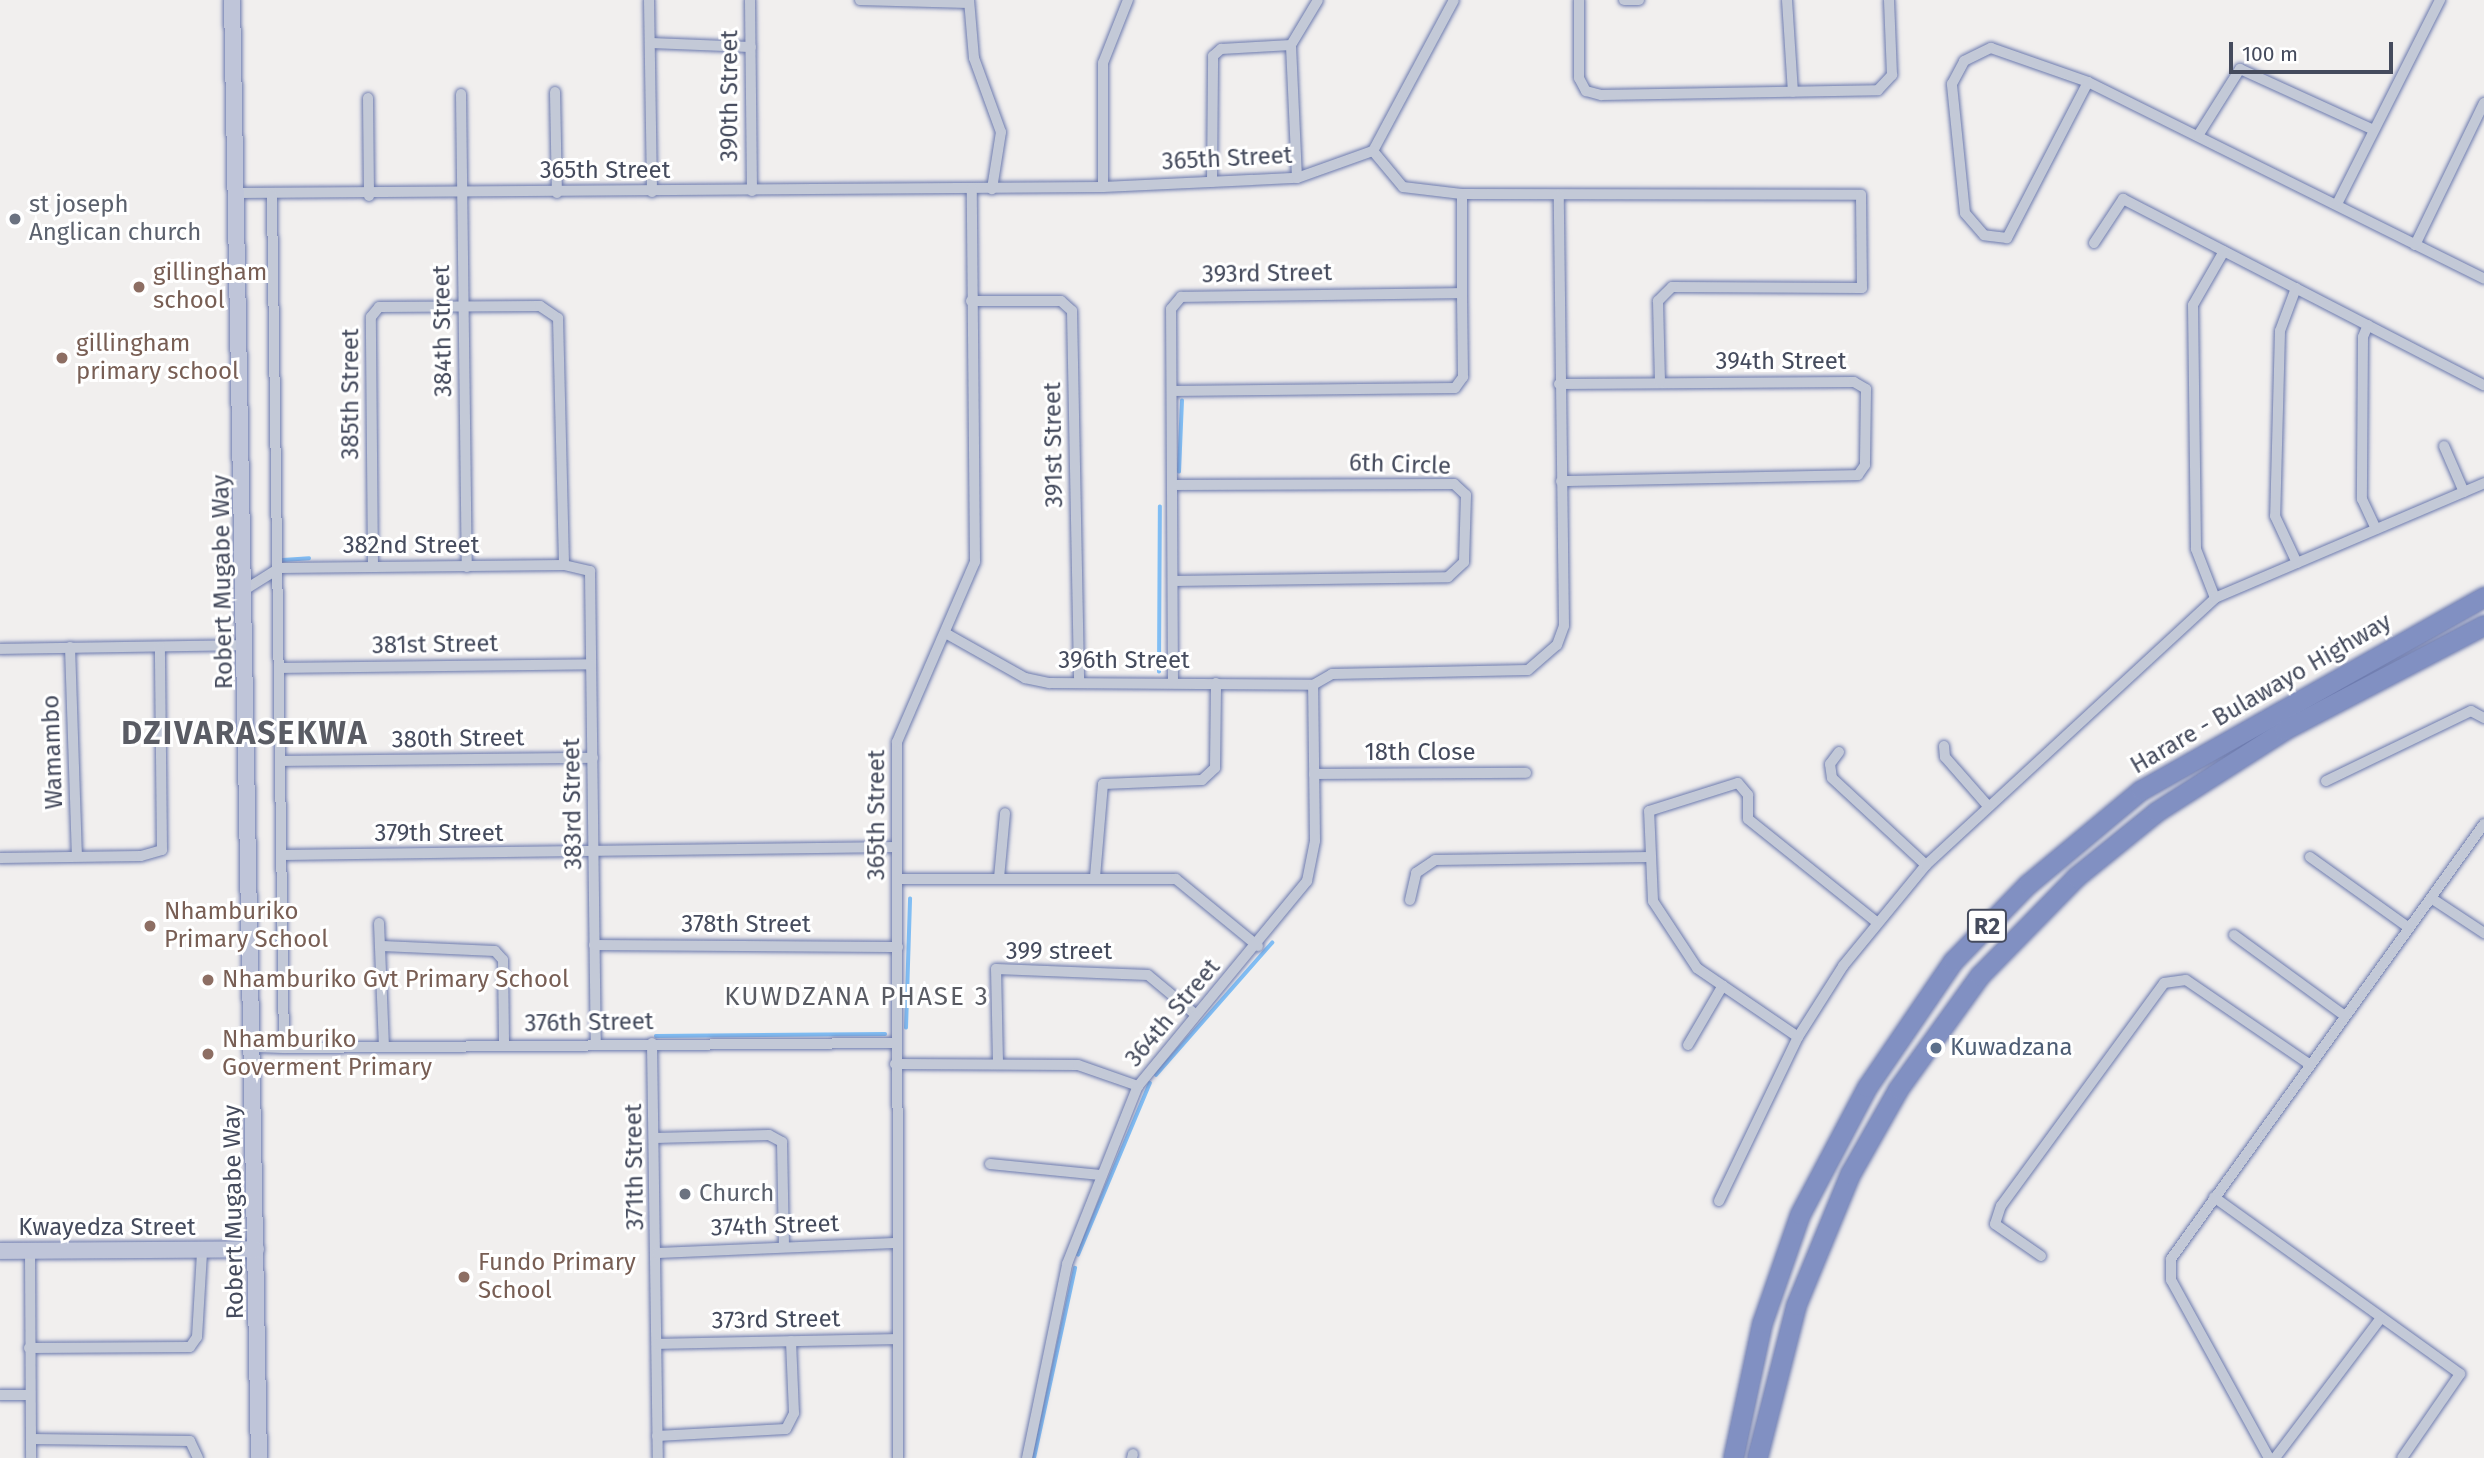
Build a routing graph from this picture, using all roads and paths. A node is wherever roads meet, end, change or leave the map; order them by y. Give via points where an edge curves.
1 (232, 0) edge
2 (649, 0) edge
3 (750, 0) edge
4 (860, 0) edge
5 (1128, 0) edge
6 (1318, 0) edge
7 (1454, 0) edge
8 (1579, 0) edge
9 (1624, 0) edge
10 (1639, 0) edge
11 (1787, 0) edge
12 (1889, 0) edge
13 (2440, 0) edge
14 (969, 2) edge
15 (650, 43) junction
16 (1291, 45) junction
17 (751, 47) junction
18 (2088, 82) junction
19 (555, 92) dead end
20 (1793, 92) junction
21 (461, 94) dead end
22 (368, 97) dead end
23 (2484, 103) edge
24 (2374, 130) junction
25 (2199, 134) junction
26 (1373, 151) junction
27 (1297, 178) junction
28 (1212, 182) junction
29 (1103, 187) junction
30 (972, 189) junction
31 (992, 189) junction
32 (751, 191) junction
33 (652, 192) junction
34 (238, 193) junction
35 (463, 193) junction
36 (556, 193) junction
37 (272, 194) junction
38 (1462, 194) junction
39 (1559, 195) junction
40 (369, 196) junction
41 (2337, 204) junction
42 (2094, 243) dead end
43 (2415, 245) junction
44 (2224, 251) junction
45 (2484, 279) edge
46 (2296, 288) junction
47 (1462, 293) junction
48 (971, 302) junction
49 (463, 309) junction
50 (2368, 325) junction
51 (1660, 383) junction
52 (1559, 384) junction
53 (2484, 385) edge
54 (1172, 391) junction
55 (2444, 446) dead end
56 (1561, 481) junction
57 (2484, 484) edge
58 (1173, 485) junction
59 (2464, 492) junction
60 (2376, 529) junction
61 (2297, 563) junction
62 (564, 565) junction
63 (373, 567) junction
64 (467, 567) junction
65 (582, 567) joint
66 (279, 568) junction
67 (1173, 581) junction
68 (246, 589) junction
69 (2484, 597) edge
70 (2215, 598) junction
71 (2484, 625) edge
72 (947, 634) junction
73 (247, 645) junction
74 (70, 647) junction
75 (160, 647) junction
76 (0, 649) edge
77 (591, 664) junction
78 (280, 668) junction
79 (1079, 683) junction
80 (1173, 683) junction
81 (1216, 683) junction
82 (1313, 685) junction
83 (2484, 718) edge
84 (1944, 746) dead end
85 (1839, 752) dead end
86 (593, 758) junction
87 (281, 761) junction
88 (1526, 773) dead end
89 (1314, 774) junction
90 (2326, 781) dead end
91 (1988, 806) junction
92 (1005, 813) dead end
93 (2484, 824) edge
94 (897, 847) junction
95 (77, 855) junction
96 (282, 855) junction
97 (596, 855) junction
98 (1651, 857) junction
99 (2310, 857) dead end
100 (0, 859) edge
101 (1926, 864) junction
102 (1095, 877) junction
103 (999, 878) junction
104 (898, 879) junction
105 (2431, 898) junction
106 (1410, 900) dead end
107 (379, 923) dead end
108 (1878, 923) junction
109 (2409, 928) junction
110 (2484, 933) edge
111 (2234, 935) dead end
112 (594, 945) junction
113 (382, 946) junction
114 (1258, 946) junction
115 (898, 947) junction
116 (1723, 985) junction
117 (1196, 1015) junction
118 (2345, 1016) junction
119 (1798, 1037) junction
120 (652, 1043) junction
121 (895, 1043) junction
122 (596, 1045) junction
123 (1688, 1045) dead end
124 (504, 1046) junction
125 (255, 1047) junction
126 (384, 1047) junction
127 (284, 1048) junction
128 (998, 1063) junction
129 (2309, 1064) junction
130 (895, 1065) junction
131 (1138, 1086) junction
132 (655, 1138) junction
133 (990, 1164) dead end
134 (1100, 1175) junction
135 (2214, 1197) junction
136 (1719, 1201) dead end
137 (895, 1243) junction
138 (783, 1245) junction
139 (256, 1249) junction
140 (0, 1251) edge
141 (30, 1251) junction
142 (202, 1252) junction
143 (657, 1253) junction
144 (2041, 1256) dead end
145 (2380, 1319) junction
146 (895, 1339) junction
147 (791, 1341) junction
148 (657, 1344) junction
149 (29, 1348) junction
150 (0, 1395) edge
151 (30, 1395) junction
152 (657, 1436) junction
153 (31, 1439) junction
154 (31, 1458) edge
155 (198, 1458) edge
156 (259, 1458) edge
157 (657, 1458) edge
158 (898, 1458) edge
159 (1027, 1458) edge
160 (1733, 1458) edge
161 (1757, 1458) edge
162 (2269, 1458) edge
163 (2275, 1458) edge
164 (2402, 1458) edge

1 - 34 street, Robert Mugabe Way
2 - 15 street
3 - 17 street, 390th Street
4 - 14 street
5 - 29 street via 1103,63
6 - 16 street
7 - 26 street
8 - 20 street via 1578,78 1593,95
9 - 10 street
11 - 20 street
12 - 20 street via 1892,75 1884,87
13 - 24 street
14 - 31 street via 974,58 1000,132
15 - 17 street
15 - 33 street
16 - 27 street
16 - 28 street via 1221,49 1213,56
17 - 32 street, 390th Street
18 - 18 street via 1991,48 1957,69 1952,84 1965,213 1984,235 2007,238
18 - 25 street
19 - 36 street
21 - 35 street, 384th Street
22 - 40 street
23 - 43 street
24 - 25 street via 2240,69
24 - 41 street
25 - 41 street
26 - 27 street, 365th Street
26 - 38 street via 1403,187
27 - 28 street, 365th Street
28 - 29 street, 365th Street
29 - 31 street, 365th Street
30 - 31 street, 365th Street
30 - 32 street, 365th Street
30 - 48 street, 365th Street
32 - 33 street, 365th Street
33 - 36 street, 365th Street
34 - 37 street, 365th Street
34 - 68 street, Robert Mugabe Way
35 - 36 street, 365th Street
35 - 40 street, 365th Street
35 - 49 street, 384th Street
37 - 40 street, 365th Street
37 - 66 street
38 - 39 street
38 - 47 street
39 - 51 street via 1861,195 1862,288 1672,288 1658,301
39 - 52 street
41 - 43 street
42 - 44 street via 2123,199
43 - 45 street
44 - 46 street
44 - 70 street via 2193,304 2196,549
46 - 50 street
46 - 61 street via 2280,331 2275,516
47 - 54 street, 393rd Street via 1185,296 1171,309
47 - 54 street via 1463,377 1455,388
48 - 72 street, 365th Street via 975,562
48 - 79 street, 391st Street via 1061,301 1072,311
49 - 62 street via 540,306 558,318
49 - 63 street, 385th Street via 379,307 372,313
49 - 64 street, 384th Street
50 - 53 street
50 - 60 street via 2363,337 2362,499
51 - 52 street, 394th Street
51 - 56 street, 394th Street via 1861,384 1863,471
52 - 56 street
54 - 58 street, 393rd Street
55 - 59 street
56 - 82 street via 1564,626 1549,657 1528,670 1332,674
57 - 59 street
58 - 67 street, 393rd Street
58 - 67 street, 6th Circle via 1454,484 1466,495 1464,562 1448,578
59 - 60 street
60 - 61 street
61 - 70 street
62 - 64 street, 382nd Street
62 - 65 street, 382nd Street
63 - 64 street, 382nd Street
63 - 66 street, 382nd Street
65 - 77 street, 383rd Street via 592,575
66 - 68 street
66 - 78 street
67 - 80 street, 393rd Street
68 - 73 street, Robert Mugabe Way
69 - 160 highway, Harare - Bulawayo Highway / R2 via 2141,790 2028,884 1953,961 1867,1087 1800,1214 1762,1323
70 - 91 street
71 - 161 highway, Harare - Bulawayo Highway / R2 via 2284,730 2156,812 2076,877 1980,975 1898,1088 1850,1174 1796,1305
72 - 79 street, 396th Street via 1025,678
72 - 94 street, 365th Street via 897,742
73 - 75 street
73 - 125 street, Robert Mugabe Way
74 - 75 street
74 - 76 street
74 - 95 street, Wamambo
75 - 95 street via 162,850 141,856
77 - 78 street, 381st Street
77 - 86 street, 383rd Street
78 - 87 street
79 - 80 street, 396th Street
80 - 81 street, 396th Street
81 - 82 street, 396th Street
81 - 102 street via 1215,768 1202,780 1104,784
82 - 89 street, 364th Street
83 - 90 street via 2472,711
84 - 91 street via 1945,757
85 - 101 street via 1829,764 1832,778
86 - 87 street, 380th Street
86 - 97 street, 383rd Street
87 - 96 street
88 - 89 street, 18th Close
89 - 114 street, 364th Street via 1315,841 1307,881
91 - 101 street
92 - 103 street
93 - 105 street
94 - 97 street, 379th Street
94 - 104 street, 365th Street
95 - 100 street
96 - 97 street, 379th Street
96 - 127 street
97 - 112 street, 383rd Street
98 - 106 street via 1435,860 1416,873
98 - 108 street via 1649,811 1738,783 1748,795 1748,820
98 - 116 street via 1653,901 1696,968
99 - 109 street
101 - 108 street
102 - 103 street
102 - 114 street via 1181,880
103 - 104 street
104 - 115 street, 365th Street
105 - 109 street
105 - 110 street
107 - 113 street
108 - 119 street
109 - 118 street
111 - 118 street
112 - 115 street, 378th Street
112 - 122 street, 383rd Street
113 - 124 street via 495,951 503,960
113 - 126 street
114 - 117 street, 364th Street
115 - 121 street, 365th Street
116 - 119 street
116 - 123 street
117 - 128 street, 399 street via 1148,975 996,969
117 - 131 street, 364th Street
118 - 129 street
119 - 136 street
120 - 121 street, 376th Street
120 - 122 street, 376th Street
120 - 132 street, 371th Street
121 - 130 street, 365th Street
122 - 124 street, 376th Street
124 - 126 street, 376th Street
125 - 127 street, 376th Street
125 - 139 street, Robert Mugabe Way
126 - 127 street, 376th Street
128 - 130 street
128 - 131 street via 1091,1067
129 - 135 street
129 - 144 street via 2186,980 2164,983 2001,1206 1996,1224
130 - 137 street, 365th Street
131 - 134 street, 364th Street
132 - 138 street via 769,1135 782,1142
132 - 143 street, 371th Street
133 - 134 street
134 - 159 street, 364th Street via 1065,1273
135 - 145 street
135 - 162 street via 2178,1245 2171,1280
137 - 138 street, 374th Street
137 - 146 street, 365th Street
138 - 143 street, 374th Street
139 - 142 street, Kwayedza Street
139 - 156 street, Robert Mugabe Way
140 - 141 street, Kwayedza Street
141 - 142 street, Kwayedza Street
141 - 149 street
142 - 149 street via 197,1337 190,1347
143 - 148 street, 371th Street
145 - 163 street
145 - 164 street via 2460,1374
146 - 147 street, 373rd Street
146 - 158 street, 365th Street
147 - 148 street, 373rd Street
147 - 152 street via 794,1413 786,1429
148 - 152 street, 371th Street
149 - 151 street
150 - 151 street
151 - 153 street
152 - 157 street, 371th Street
153 - 154 street
153 - 155 street via 190,1441

